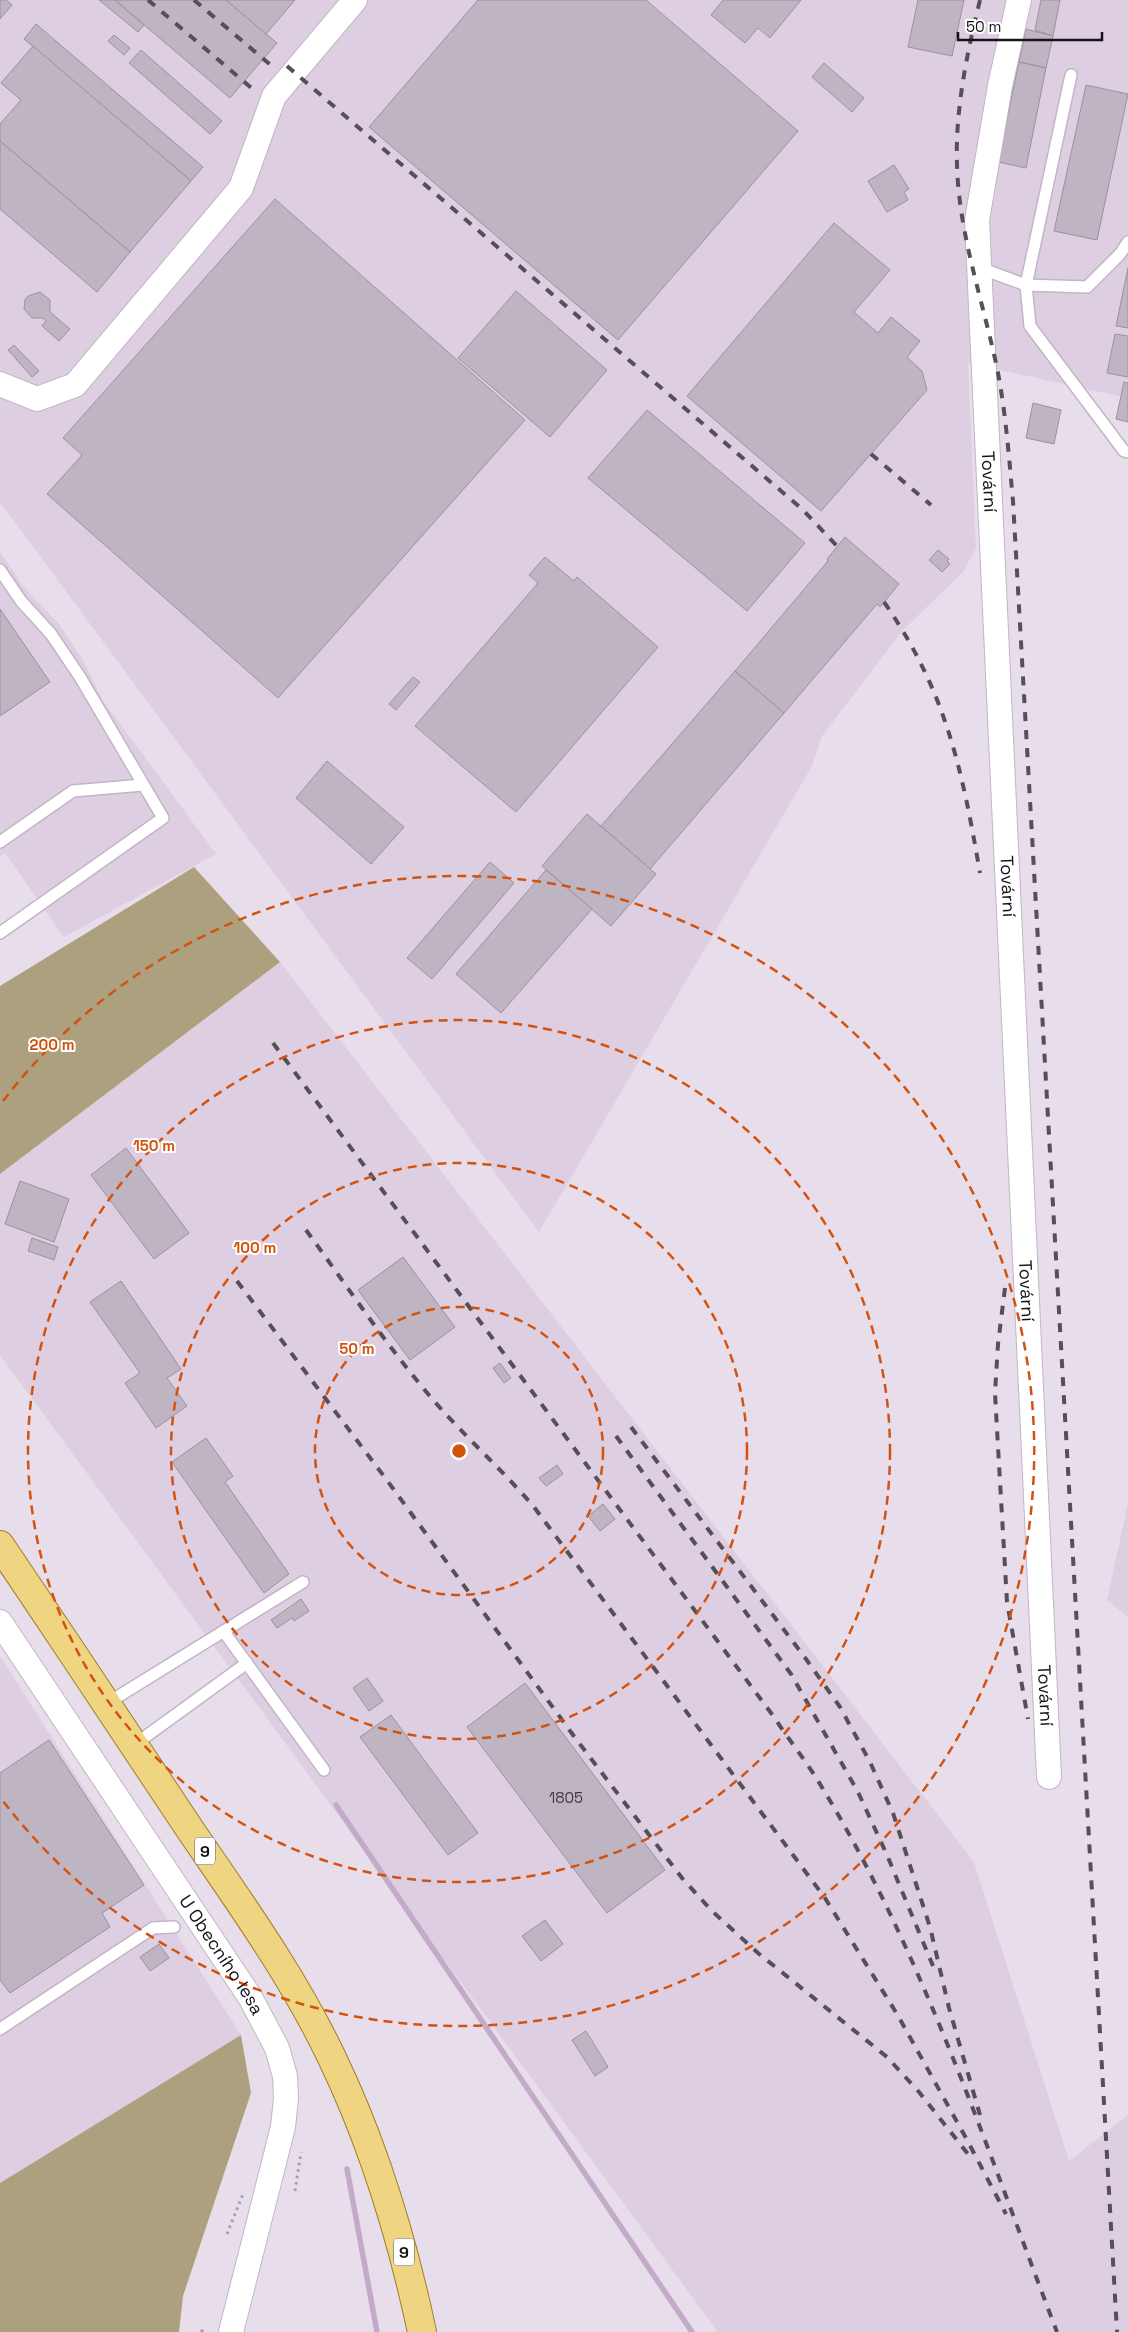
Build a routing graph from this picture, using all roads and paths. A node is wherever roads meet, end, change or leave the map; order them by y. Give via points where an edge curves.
1 (355, 0) edge
2 (1019, 0) edge
3 (1070, 75) dead end
4 (1128, 242) edge
5 (980, 268) junction
6 (1026, 285) junction
7 (0, 384) edge
8 (1128, 452) edge
9 (0, 570) edge
10 (143, 785) junction
11 (0, 842) edge
12 (0, 933) edge
13 (0, 1545) edge
14 (303, 1582) dead end
15 (0, 1622) edge
16 (224, 1632) junction
17 (247, 1663) junction
18 (106, 1704) junction
19 (134, 1745) junction
20 (324, 1770) dead end
21 (1049, 1777) dead end
22 (174, 1927) dead end
23 (0, 2029) edge
24 (244, 2190) dead end
25 (227, 2234) dead end
26 (232, 2332) edge
27 (422, 2332) edge

1 - 7 street via 274,96 241,188 75,385 37,399
2 - 5 street, Tovární via 1000,86 977,220
3 - 6 lane
4 - 6 lane via 1087,287
5 - 6 lane
5 - 21 street, Tovární
6 - 8 lane via 1030,326 1124,451
9 - 10 lane via 56,642
10 - 11 lane via 73,791
10 - 12 lane via 163,818
13 - 18 main road, 9
14 - 16 lane
15 - 26 street, U Obecního lesa via 250,1997 277,2048 285,2076 283,2127
16 - 17 lane
16 - 18 lane
17 - 19 lane
17 - 20 lane
18 - 19 main road, 9
19 - 27 main road, 9 via 241,1906 314,2023 332,2058 380,2174 407,2260
22 - 23 lane via 154,1928
24 - 25 path

